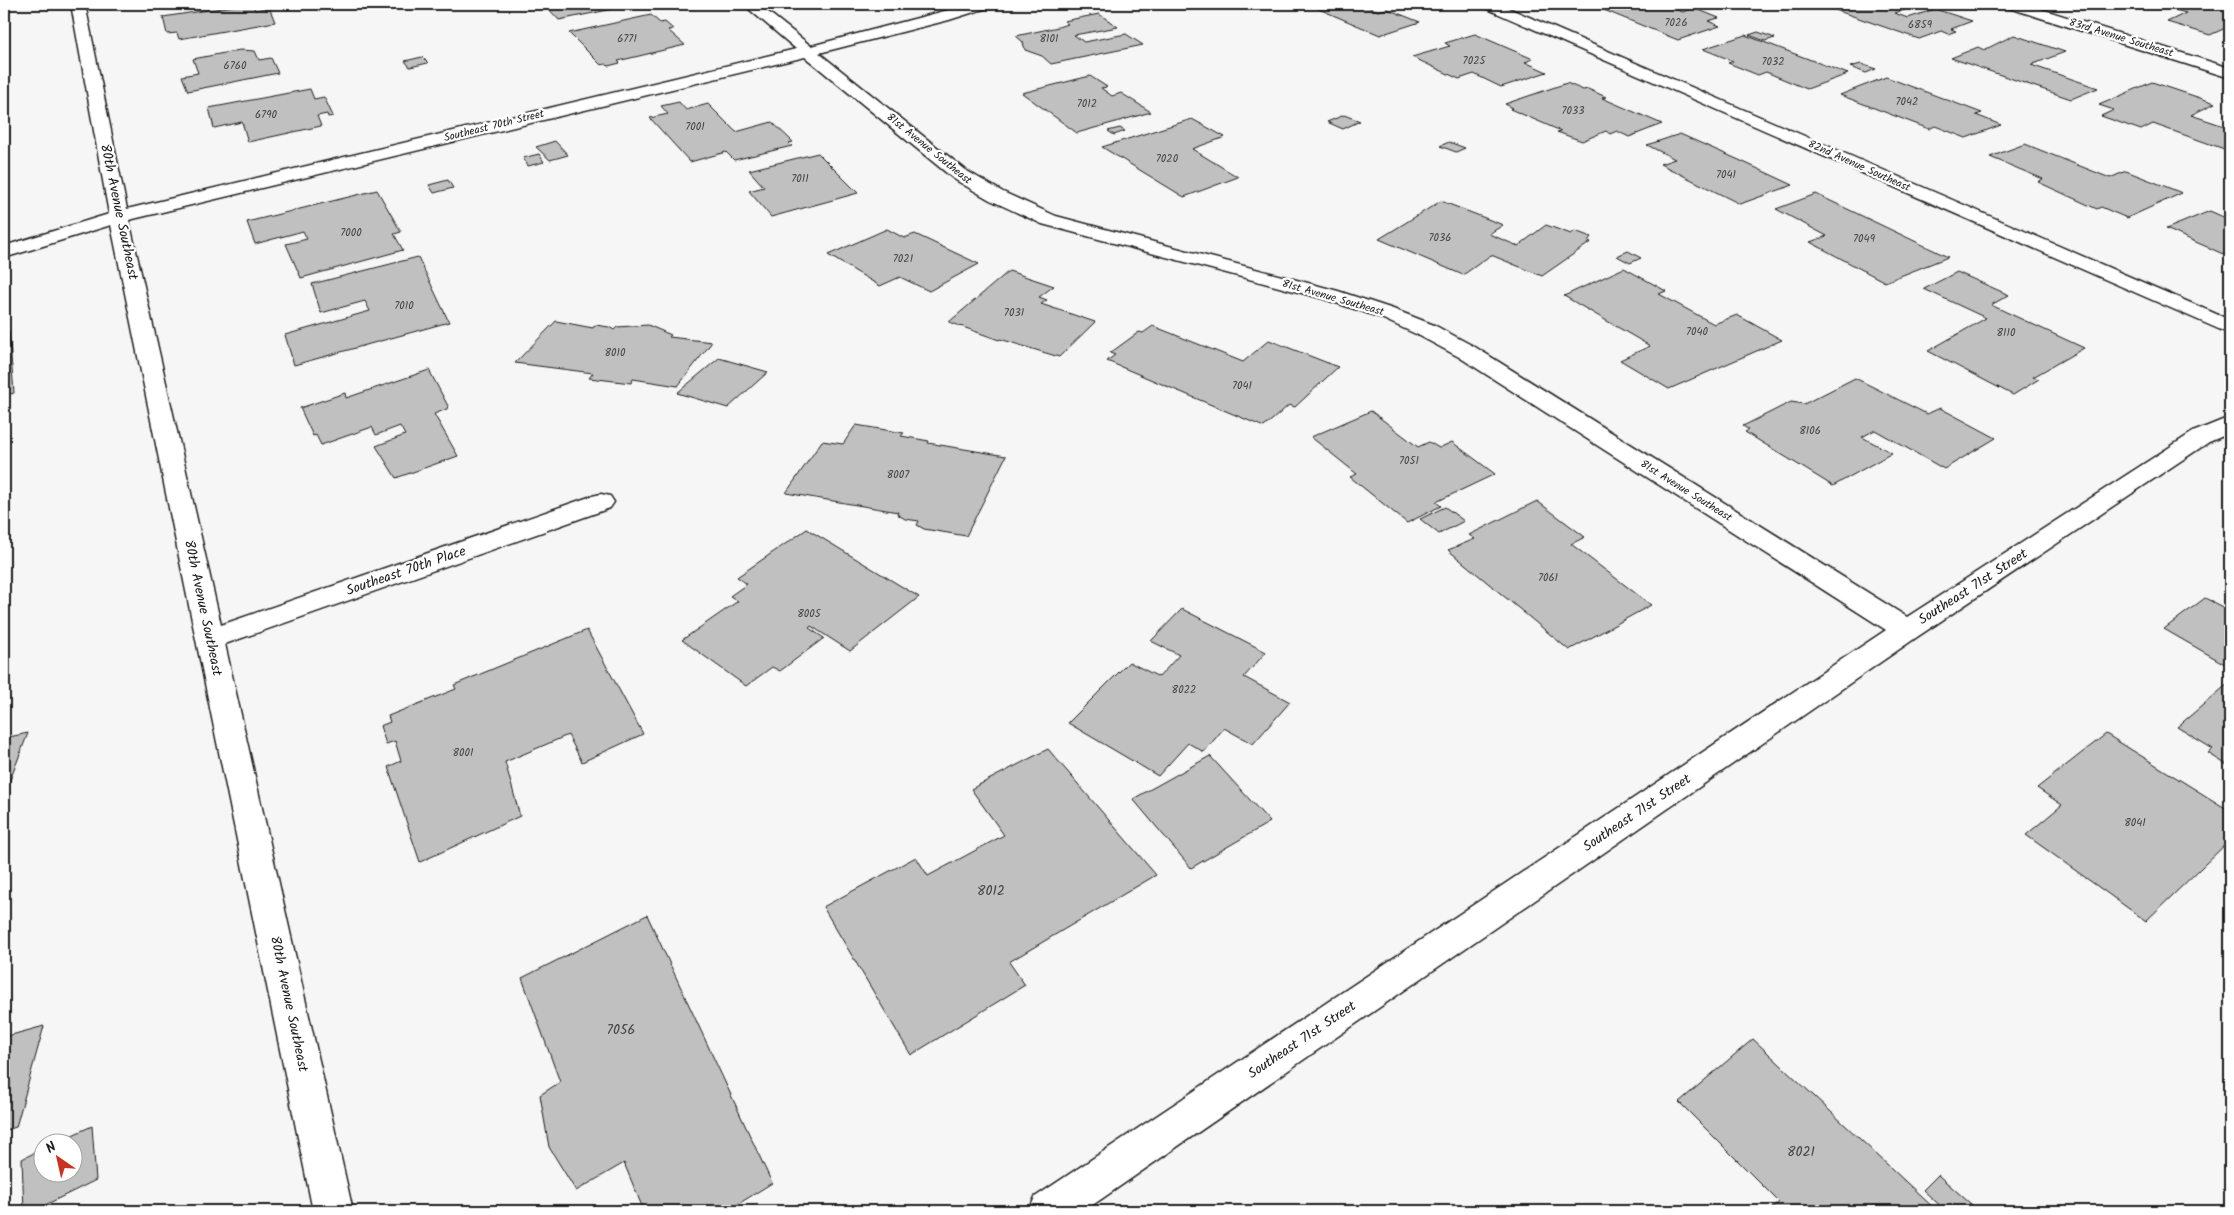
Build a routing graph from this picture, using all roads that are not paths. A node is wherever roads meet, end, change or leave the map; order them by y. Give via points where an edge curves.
1 (78, 4) edge
2 (750, 4) edge
3 (985, 4) edge
4 (1488, 4) edge
5 (2011, 4) edge
6 (809, 51) junction
7 (2230, 73) edge
8 (119, 217) junction
9 (4, 252) edge
10 (2230, 328) edge
11 (2230, 424) edge
12 (601, 502) dead end
13 (1907, 630) junction
14 (210, 639) junction
15 (333, 1211) edge
16 (1049, 1211) edge

1 - 8 street, 80th Avenue Southeast
2 - 6 street, 81st Avenue Southeast
3 - 6 street, Southeast 70th Street
4 - 10 street, 82nd Avenue Southeast
5 - 7 street, 83rd Avenue Southeast
6 - 8 street, Southeast 70th Street
6 - 13 street, 81st Avenue Southeast via 948,166 1004,202 1058,222 1331,295 1426,330 1467,352
8 - 9 street, Southeast 70th Street
8 - 14 street, 80th Avenue Southeast
11 - 13 street, Southeast 71st Street via 2201,437
12 - 14 street, Southeast 70th Place
13 - 16 street, Southeast 71st Street
14 - 15 street, 80th Avenue Southeast

